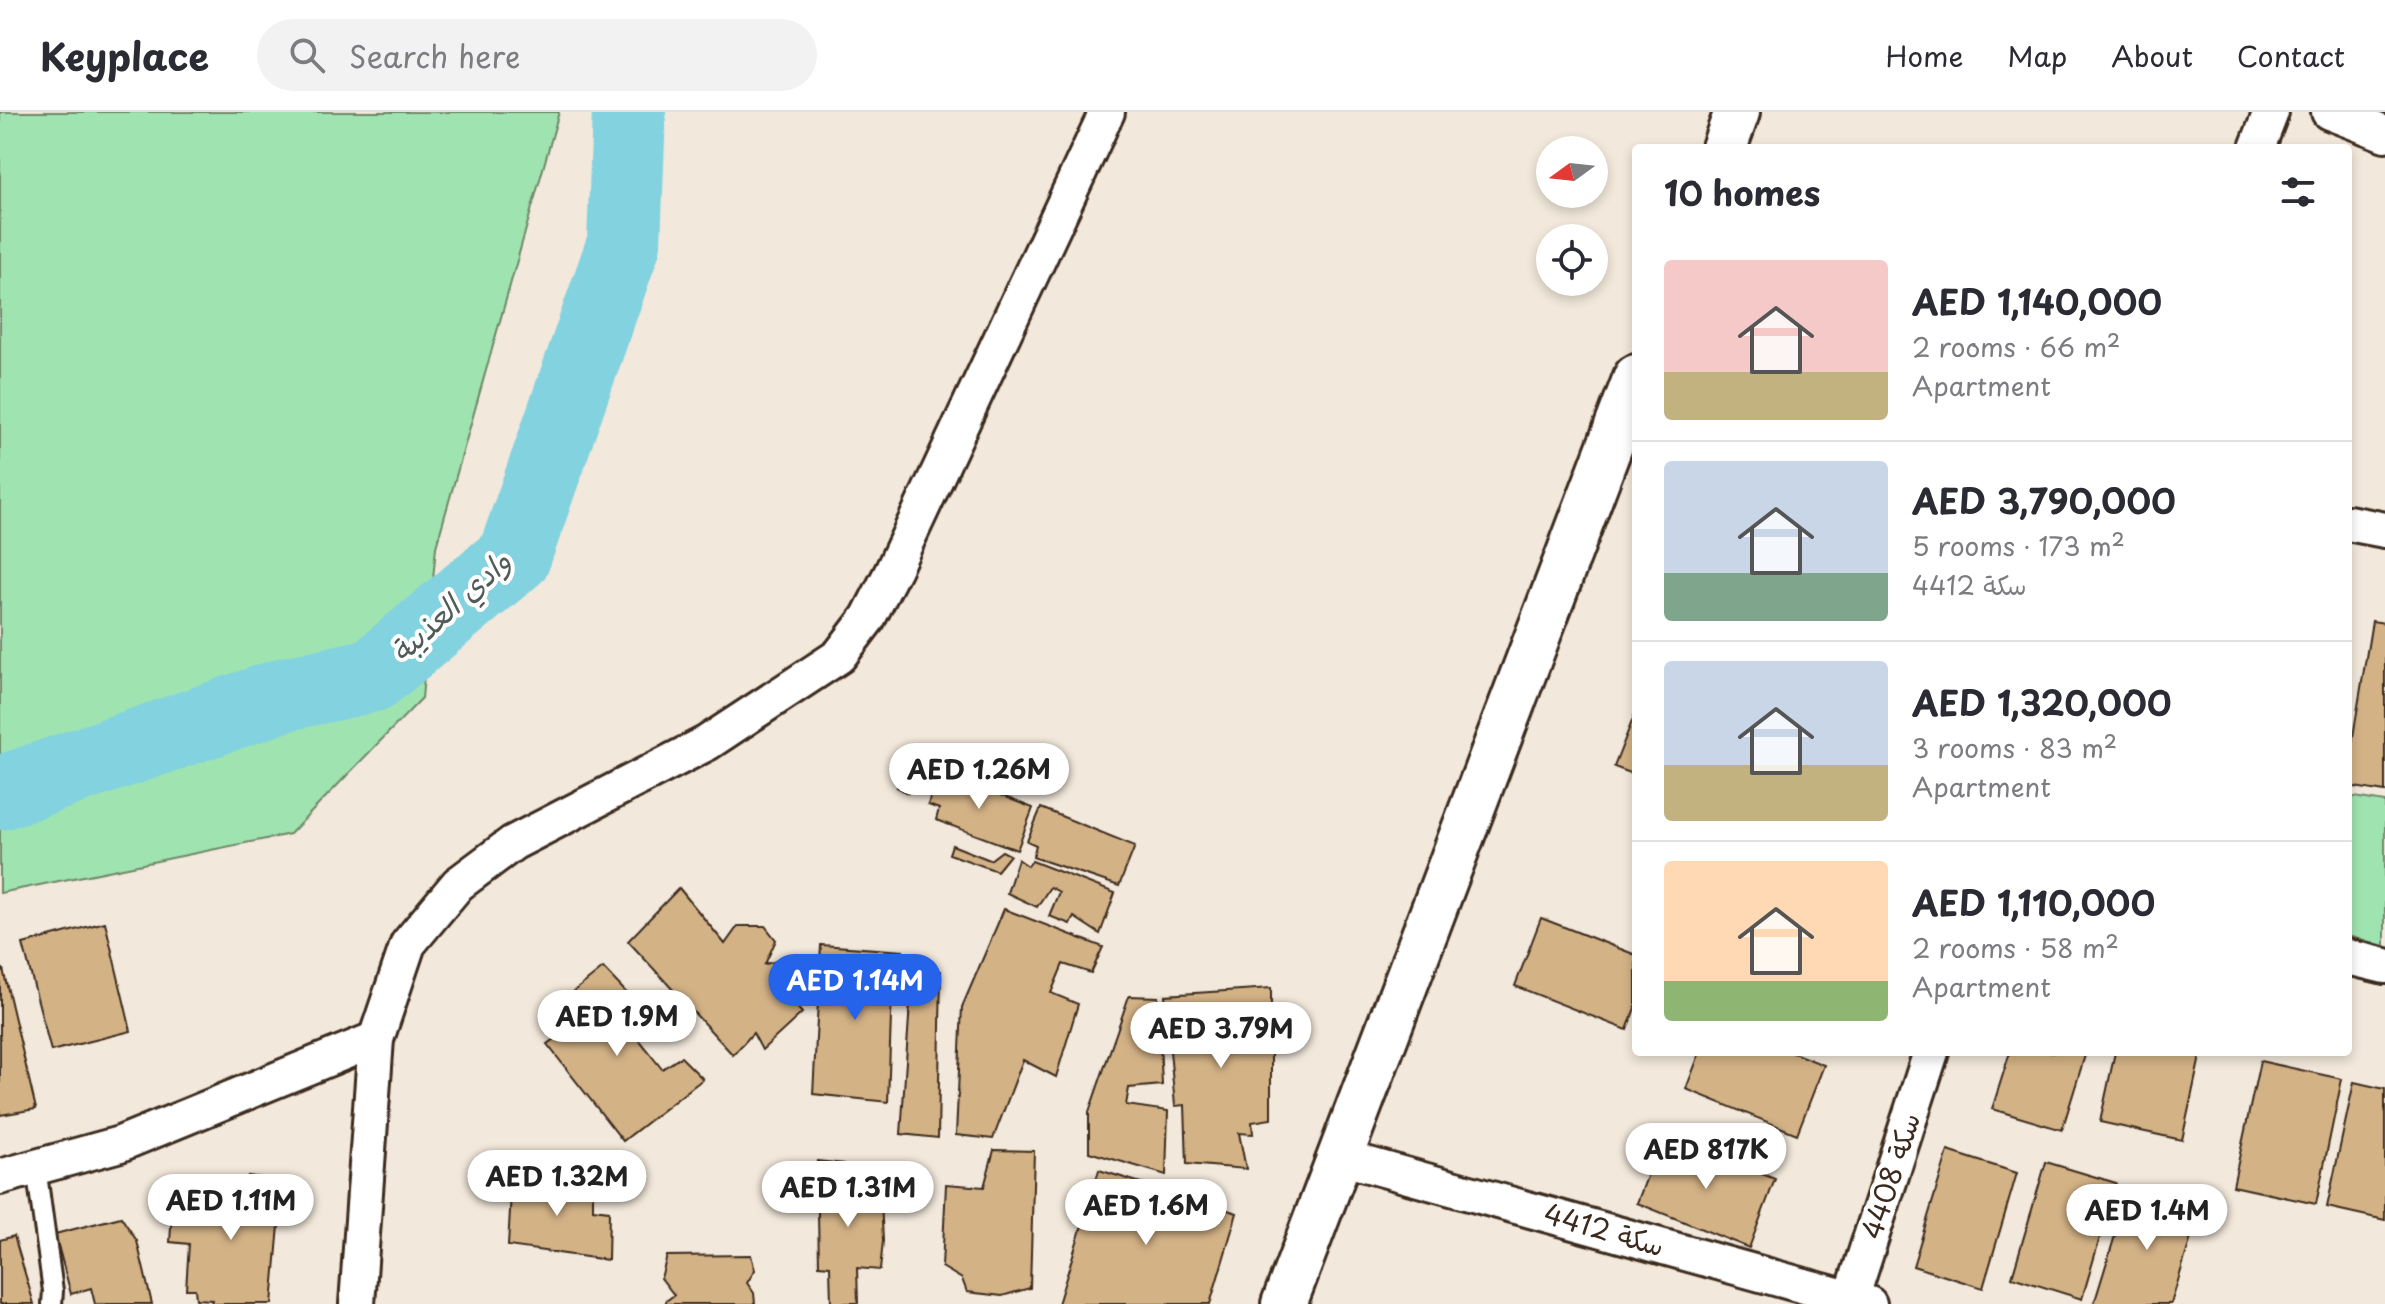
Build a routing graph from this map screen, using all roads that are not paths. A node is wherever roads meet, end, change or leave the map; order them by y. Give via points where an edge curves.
1 (1107, 112) edge
2 (1737, 112) edge
3 (2271, 112) edge
4 (2329, 112) edge
5 (2385, 134) edge
6 (1725, 144) edge
7 (2259, 144) edge
8 (1632, 388) edge
9 (2352, 524) edge
10 (2385, 530) edge
11 (2352, 958) edge
12 (2385, 966) edge
13 (376, 1039) junction
14 (1930, 1056) edge
15 (1340, 1157) junction
16 (36, 1167) junction
17 (0, 1177) edge
18 (1860, 1302) edge
19 (52, 1304) edge
20 (357, 1304) edge
21 (1284, 1304) edge

1 - 13 street via 893,570 868,618 839,656 707,743 513,843 458,884 408,944
2 - 6 street
3 - 7 street
4 - 5 street
8 - 15 street
9 - 10 street
11 - 12 street
13 - 16 street via 120,1144
13 - 20 street
14 - 18 street, سكة 4408
15 - 18 street, سكة 4412
15 - 21 street
16 - 17 street
16 - 19 lane

